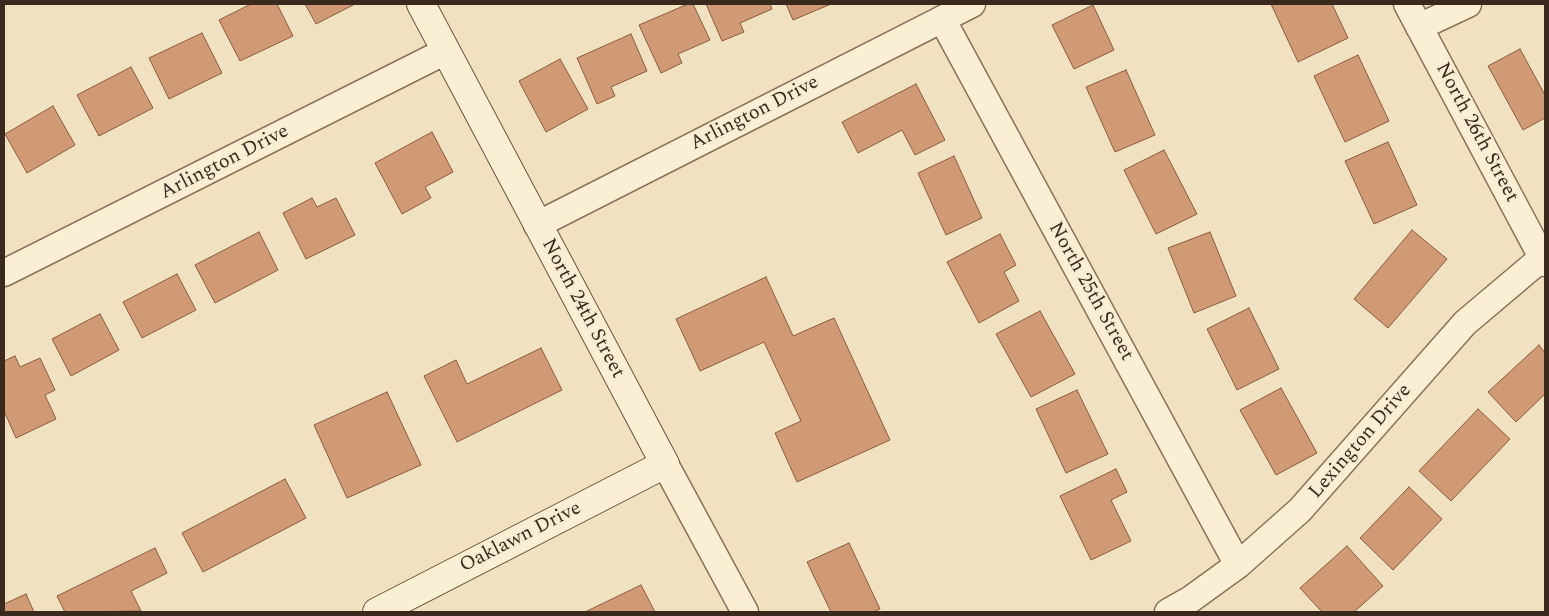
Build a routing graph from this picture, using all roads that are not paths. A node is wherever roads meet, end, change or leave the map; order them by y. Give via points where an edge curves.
1 (421, 4) edge
2 (972, 4) edge
3 (1407, 4) edge
4 (1468, 4) edge
5 (942, 19) junction
6 (1420, 27) junction
7 (446, 51) junction
8 (537, 225) junction
9 (1544, 261) edge
10 (4, 273) edge
11 (665, 464) junction
12 (1238, 565) junction
13 (377, 612) edge
14 (745, 612) edge
15 (1168, 612) edge

1 - 7 street, North 24th Street
2 - 5 street, Arlington Drive
3 - 6 street, North 26th Street
4 - 6 street
5 - 8 street, Arlington Drive
5 - 12 street, North 25th Street
6 - 9 street, North 26th Street
7 - 8 street, North 24th Street
7 - 10 street, Arlington Drive
8 - 11 street, North 24th Street
9 - 12 street, Lexington Drive via 1465,323 1300,510
11 - 13 street, Oaklawn Drive
11 - 14 street, North 24th Street
12 - 15 street, Lexington Drive

